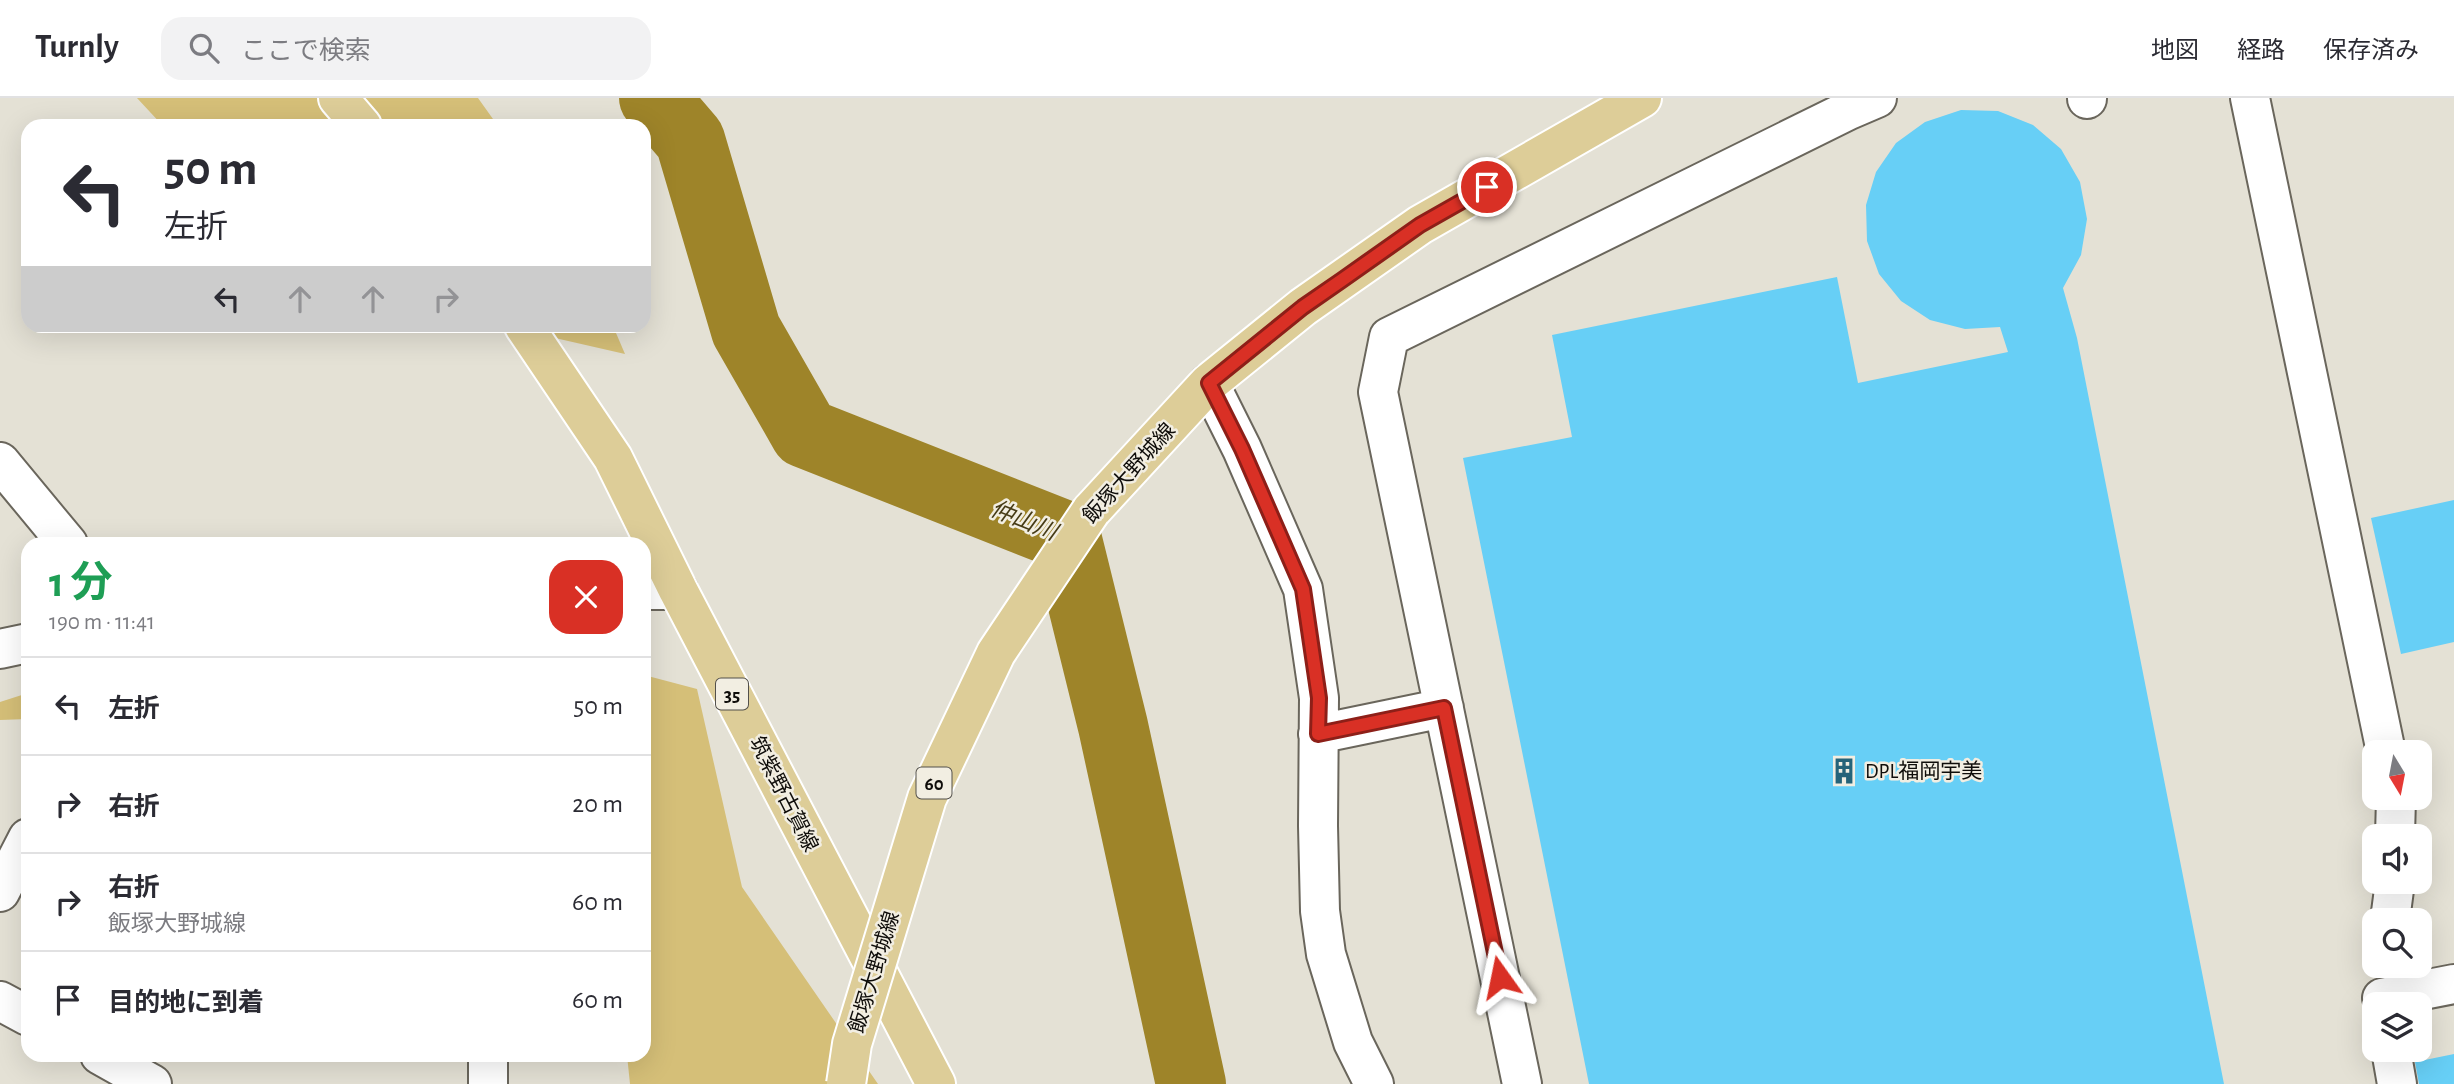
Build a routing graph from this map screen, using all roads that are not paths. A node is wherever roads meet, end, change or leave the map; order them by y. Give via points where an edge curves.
1 (338, 98) edge
2 (1642, 98) edge
3 (1877, 98) edge
4 (2250, 98) edge
5 (356, 119) edge
6 (529, 333) edge
7 (1209, 383) junction
8 (0, 462) edge
9 (62, 537) edge
10 (642, 537) edge
11 (651, 562) edge
12 (661, 590) edge
13 (21, 644) edge
14 (0, 649) edge
15 (1444, 708) junction
16 (1318, 734) junction
17 (2384, 740) edge
18 (21, 852) edge
19 (0, 892) edge
20 (2454, 984) edge
21 (2383, 989) edge
22 (0, 1001) edge
23 (21, 1012) edge
24 (121, 1062) edge
25 (488, 1062) edge
26 (2393, 1062) edge
27 (156, 1074) edge
28 (488, 1084) edge
29 (846, 1084) edge
30 (936, 1084) edge
31 (1374, 1084) edge
32 (1522, 1084) edge
33 (2397, 1084) edge

1 - 5 main road
2 - 7 main road, 飯塚大野城線 / 60 via 1420,225 1303,307
3 - 15 street via 1389,337 1378,392
4 - 17 street
6 - 10 main road, 筑紫野古賀線 / 35 via 613,458
7 - 16 street via 1303,589 1319,698
7 - 29 main road, 飯塚大野城線 / 60, bridge via 1091,511 996,653 927,798 852,1044
8 - 9 street
11 - 12 main road, 筑紫野古賀線 / 35
12 - 30 main road, 筑紫野古賀線 / 35
13 - 14 street
15 - 16 street
15 - 32 street
16 - 31 street via 1320,911 1326,954 1353,1042
18 - 19 street
20 - 21 street
22 - 23 street
24 - 27 street
25 - 28 street
26 - 33 street

